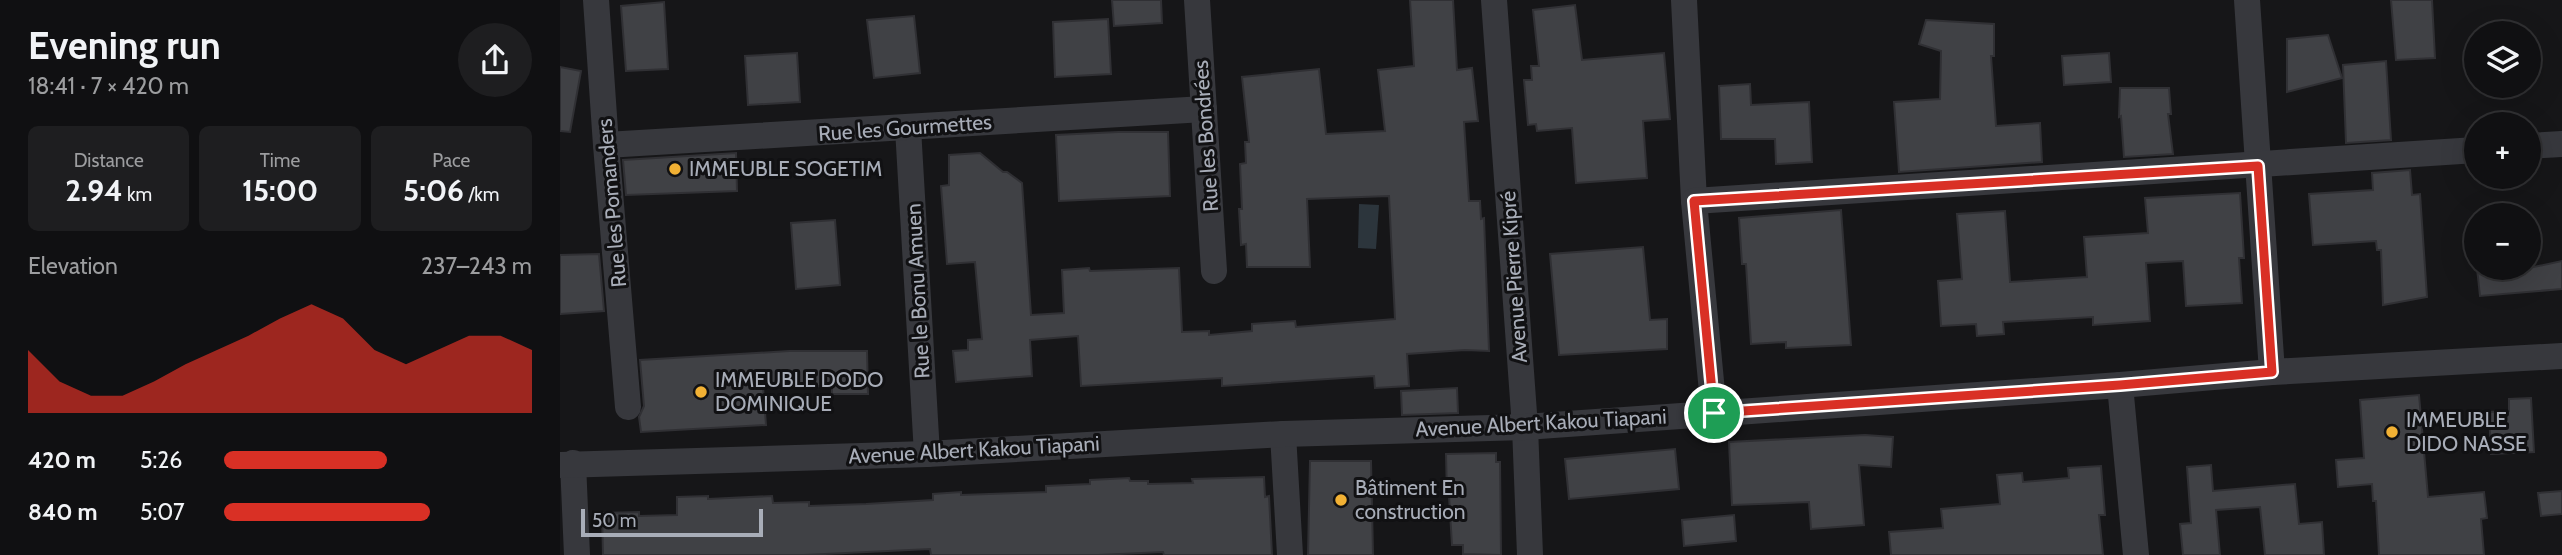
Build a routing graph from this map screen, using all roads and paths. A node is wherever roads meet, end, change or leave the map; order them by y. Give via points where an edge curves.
1 (596, 0) edge
2 (1197, 0) edge
3 (1493, 0) edge
4 (1684, 0) edge
5 (1693, 0) edge
6 (2247, 0) edge
7 (1204, 108) junction
8 (908, 128) junction
9 (2562, 144) edge
10 (606, 145) junction
11 (2541, 145) edge
12 (2464, 151) edge
13 (2258, 166) junction
14 (1694, 201) junction
15 (1214, 271) dead end
16 (2562, 356) edge
17 (2272, 372) junction
18 (2120, 385) junction
19 (628, 407) dead end
20 (1714, 413) junction
21 (1525, 427) junction
22 (1283, 434) junction
23 (927, 454) junction
24 (567, 464) edge
25 (577, 555) edge
26 (1290, 555) edge
27 (1530, 555) edge
28 (2136, 555) edge

1 - 10 street, Rue les Pomanders
2 - 7 street, Rue les Bondrées
3 - 21 street, Avenue Pierre Kipré
4 - 5 street
4 - 14 street
6 - 13 street
7 - 8 street, Rue les Gourmettes
7 - 15 street, Rue les Bondrées
8 - 10 street, Rue les Gourmettes
8 - 23 street, Rue le Bonu Amuen
9 - 11 street
10 - 19 street, Rue les Pomanders
12 - 13 street
13 - 14 street
13 - 17 street
14 - 20 street
16 - 17 street, Avenue Albert Kakou Tiapani
17 - 18 street, Avenue Albert Kakou Tiapani
18 - 20 street, Avenue Albert Kakou Tiapani
18 - 28 street
20 - 21 street, Avenue Albert Kakou Tiapani
21 - 22 street, Avenue Albert Kakou Tiapani
21 - 27 street, Avenue Pierre Kipré
22 - 23 street, Avenue Albert Kakou Tiapani
22 - 26 street
23 - 24 street, Avenue Albert Kakou Tiapani
24 - 25 street

